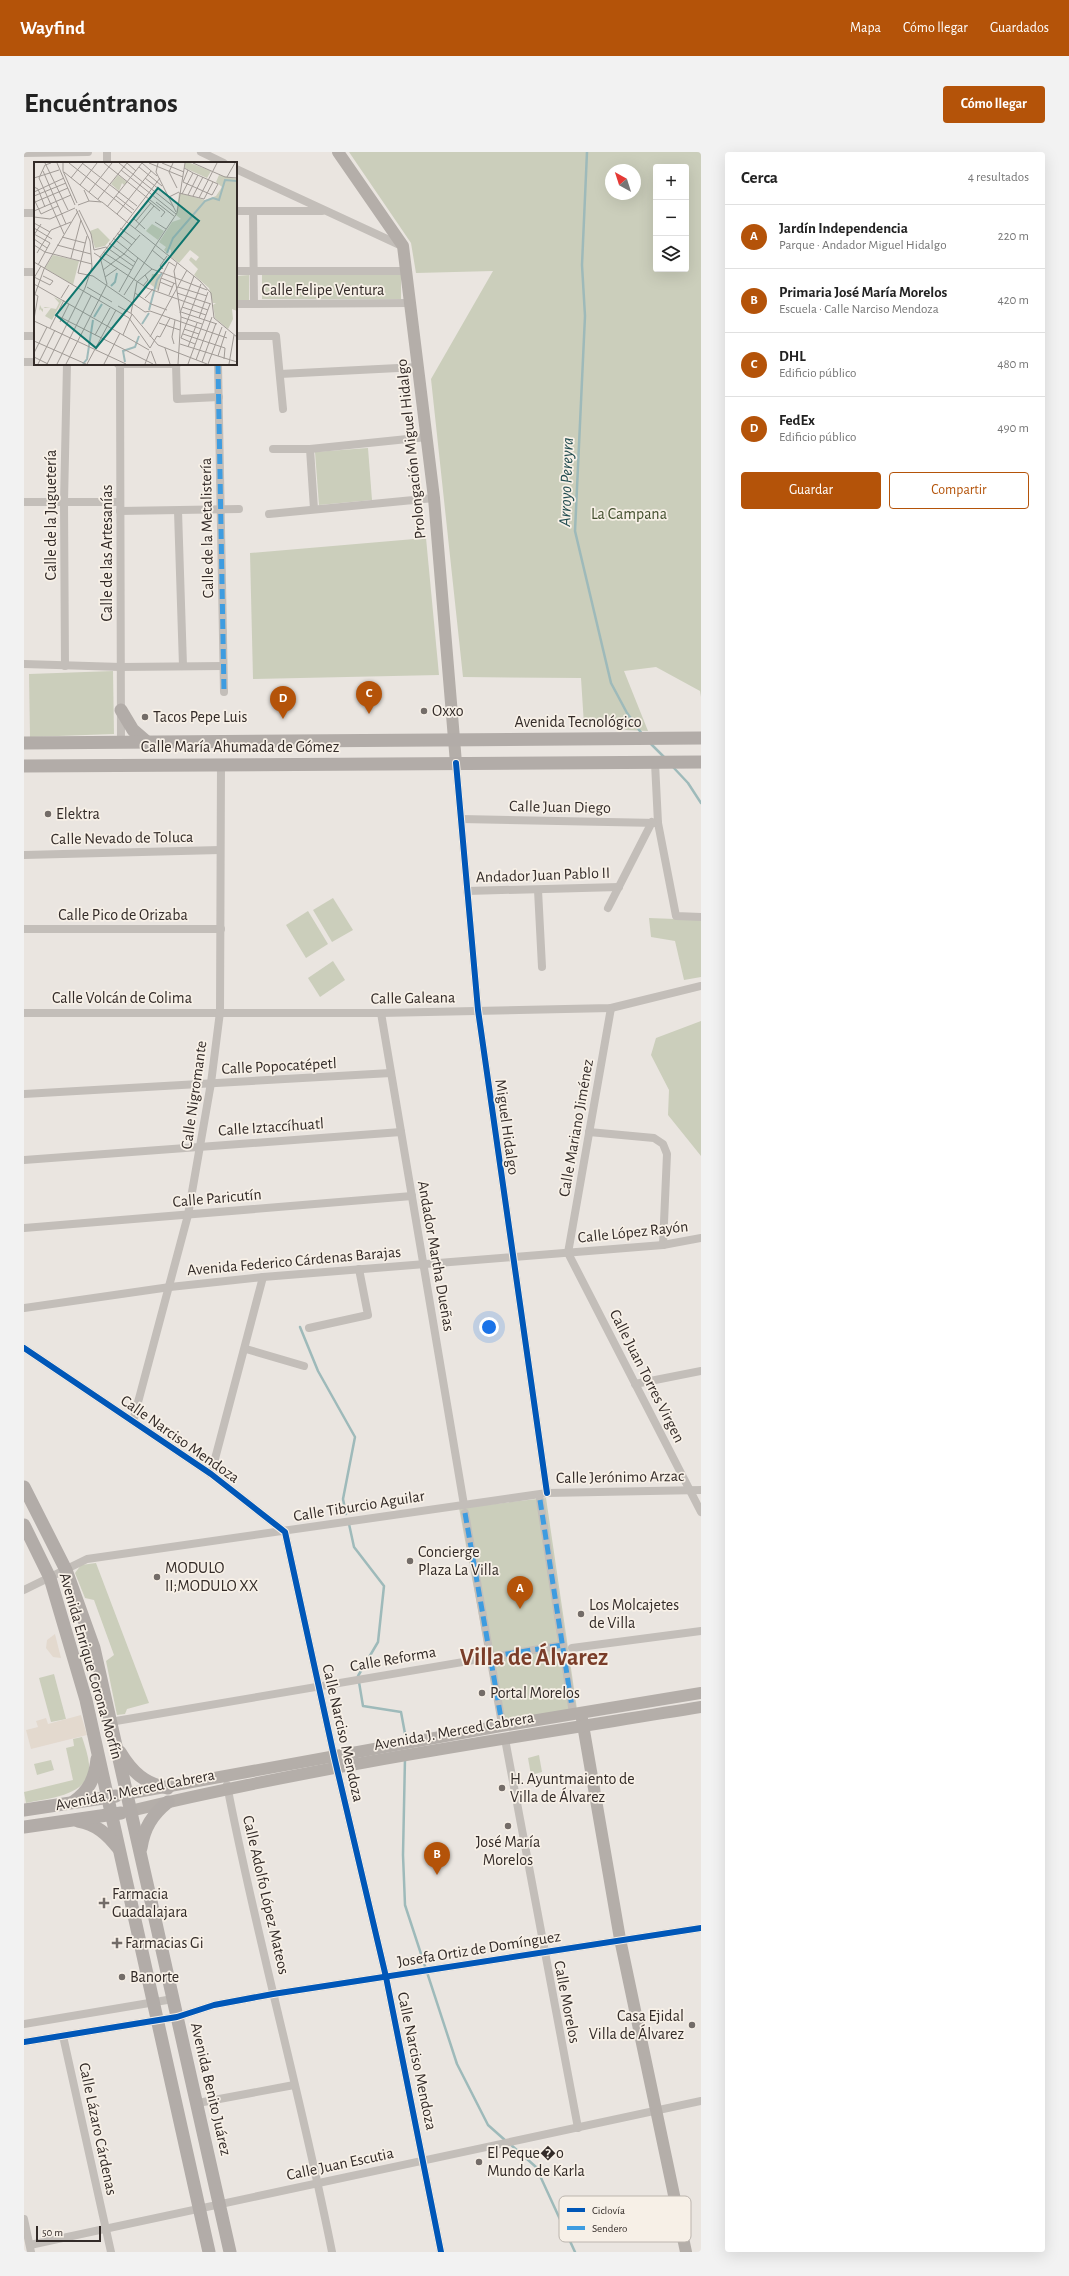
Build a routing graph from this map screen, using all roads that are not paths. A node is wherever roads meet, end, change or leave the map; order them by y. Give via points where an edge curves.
1 (88, 152) edge
2 (201, 152) edge
3 (338, 152) edge
4 (24, 153) edge
5 (222, 162) edge
6 (237, 169) edge
7 (253, 211) junction
8 (325, 211) junction
9 (237, 212) edge
10 (403, 246) junction
11 (237, 271) edge
12 (254, 271) junction
13 (407, 271) junction
14 (410, 303) junction
15 (237, 304) edge
16 (254, 304) junction
17 (237, 336) edge
18 (67, 365) edge
19 (119, 365) edge
20 (176, 365) edge
21 (218, 365) edge
22 (418, 367) junction
23 (280, 374) junction
24 (218, 398) junction
25 (283, 409) dead end
26 (427, 437) junction
27 (310, 449) junction
28 (274, 450) dead end
29 (434, 498) junction
30 (24, 502) edge
31 (64, 502) junction
32 (120, 502) junction
33 (239, 509) dead end
34 (314, 509) junction
35 (222, 510) junction
36 (120, 511) junction
37 (178, 511) junction
38 (269, 514) dead end
39 (24, 664) edge
40 (65, 666) junction
41 (183, 666) junction
42 (223, 666) junction
43 (121, 667) junction
44 (224, 692) dead end
45 (121, 710) junction
46 (701, 738) edge
47 (455, 740) junction
48 (238, 741) junction
49 (122, 742) junction
50 (24, 743) edge
51 (148, 743) junction
52 (697, 762) edge
53 (241, 763) junction
54 (456, 763) junction
55 (658, 763) junction
56 (221, 764) junction
57 (24, 766) edge
58 (462, 819) junction
59 (655, 823) junction
60 (220, 850) junction
61 (24, 855) edge
62 (619, 887) junction
63 (538, 890) junction
64 (468, 891) junction
65 (608, 908) dead end
66 (701, 917) edge
67 (24, 929) edge
68 (221, 929) junction
69 (542, 967) dead end
70 (701, 986) edge
71 (610, 1008) junction
72 (478, 1010) junction
73 (220, 1012) junction
74 (24, 1013) edge
75 (381, 1013) junction
76 (392, 1073) junction
77 (211, 1083) junction
78 (24, 1094) edge
79 (401, 1132) junction
80 (589, 1132) junction
81 (201, 1147) junction
82 (24, 1160) edge
83 (412, 1196) junction
84 (188, 1215) junction
85 (24, 1228) edge
86 (701, 1238) edge
87 (663, 1245) junction
88 (568, 1253) junction
89 (513, 1258) junction
90 (424, 1264) junction
91 (359, 1269) junction
92 (263, 1277) junction
93 (170, 1287) junction
94 (24, 1308) edge
95 (309, 1328) dead end
96 (24, 1348) edge
97 (246, 1349) junction
98 (304, 1366) dead end
99 (701, 1371) edge
100 (635, 1384) junction
101 (133, 1421) junction
102 (211, 1474) junction
103 (24, 1487) edge
104 (689, 1490) junction
105 (701, 1490) edge
106 (542, 1495) junction
107 (465, 1508) junction
108 (701, 1512) edge
109 (24, 1525) edge
110 (285, 1532) junction
111 (66, 1570) junction
112 (50, 1578) junction
113 (24, 1590) edge
114 (701, 1631) edge
115 (563, 1644) junction
116 (572, 1648) dead end
117 (490, 1657) junction
118 (319, 1686) junction
119 (701, 1693) edge
120 (701, 1707) edge
121 (576, 1710) junction
122 (501, 1718) dead end
123 (110, 1722) junction
124 (583, 1726) junction
125 (505, 1739) junction
126 (405, 1743) junction
127 (115, 1744) junction
128 (98, 1749) junction
129 (334, 1756) junction
130 (407, 1756) junction
131 (338, 1769) junction
132 (226, 1778) junction
133 (168, 1788) junction
134 (228, 1790) junction
135 (126, 1794) junction
136 (109, 1797) junction
137 (168, 1802) junction
138 (72, 1803) junction
139 (24, 1810) edge
140 (130, 1811) junction
141 (112, 1814) junction
142 (72, 1820) junction
143 (24, 1827) edge
144 (119, 1850) junction
145 (140, 1850) junction
146 (701, 1928) edge
147 (620, 1939) junction
148 (543, 1952) junction
149 (386, 1977) junction
150 (273, 1994) junction
151 (173, 1999) junction
152 (154, 2002) junction
153 (177, 2017) junction
154 (157, 2020) junction
155 (24, 2024) edge
156 (63, 2036) junction
157 (24, 2042) edge
158 (294, 2084) junction
159 (701, 2101) edge
160 (198, 2103) junction
161 (655, 2110) junction
162 (578, 2128) junction
163 (424, 2161) junction
164 (319, 2183) junction
165 (674, 2196) edge
166 (219, 2204) junction
167 (199, 2208) junction
168 (24, 2219) edge
169 (105, 2228) junction
170 (684, 2242) edge
171 (30, 2248) edge
172 (111, 2252) edge
173 (209, 2252) edge
174 (230, 2252) edge
175 (332, 2252) edge
176 (441, 2252) edge
177 (686, 2252) edge

1 - 4 street
2 - 5 street
3 - 10 main road, Prolongación Miguel Hidalgo
6 - 8 street
7 - 8 street
7 - 9 street
7 - 12 street
8 - 10 street
10 - 13 main road, Prolongación Miguel Hidalgo
11 - 12 street
12 - 13 street
12 - 16 street
13 - 14 main road, Prolongación Miguel Hidalgo
14 - 16 street, Calle Felipe Ventura
14 - 22 main road, Prolongación Miguel Hidalgo
15 - 16 street, Calle Felipe Ventura
17 - 23 street via 276,336
18 - 31 street, Calle de la Juguetería
19 - 32 street, Calle de las Artesanías
20 - 24 street via 177,399
21 - 24 street, Calle de la Metalistería
22 - 23 street
22 - 26 main road, Prolongación Miguel Hidalgo
23 - 25 street
24 - 35 street, Calle de la Metalistería
26 - 27 street
26 - 29 main road, Prolongación Miguel Hidalgo
27 - 28 street
27 - 34 street
29 - 34 street
29 - 47 main road, Prolongación Miguel Hidalgo
30 - 31 street
31 - 32 street
31 - 40 street, Calle de la Juguetería
32 - 36 street, Calle de las Artesanías
33 - 35 street
34 - 38 street
35 - 37 street
35 - 42 street, Calle de la Metalistería
36 - 37 street
36 - 43 street, Calle de las Artesanías
37 - 41 street
39 - 40 street
40 - 43 street
41 - 42 street
41 - 43 street
42 - 44 street, Calle de la Metalistería
43 - 45 street, Calle de las Artesanías
45 - 49 street, Calle de las Artesanías
45 - 51 main road via 133,730
46 - 47 main road, Avenida Tecnológico
47 - 48 main road, Calle María Ahumada de Gómez
47 - 54 main road, Prolongación Miguel Hidalgo
48 - 51 main road, Calle María Ahumada de Gómez
48 - 53 main road
49 - 50 main road, Calle María Ahumada de Gómez
49 - 51 main road, Calle María Ahumada de Gómez
52 - 55 main road
53 - 54 main road, Calle María Ahumada de Gómez
53 - 56 main road, Calle María Ahumada de Gómez
54 - 55 main road
54 - 58 street, Miguel Hidalgo
55 - 59 street
56 - 57 main road, Calle María Ahumada de Gómez
56 - 60 street, Calle Nigromante
58 - 59 street, Calle Juan Diego
58 - 64 street, Miguel Hidalgo
59 - 62 street
59 - 66 street via 676,916
60 - 61 street, Calle Nevado de Toluca
60 - 68 street, Calle Nigromante
62 - 63 street, Andador Juan Pablo II
62 - 65 street
63 - 64 street, Andador Juan Pablo II
63 - 69 street
64 - 72 street, Miguel Hidalgo
67 - 68 street, Calle Pico de Orizaba
68 - 73 street, Calle Nigromante
70 - 71 street, Calle Galeana
71 - 72 street, Calle Galeana
71 - 80 street, Calle Mariano Jiménez
72 - 75 street, Calle Galeana
72 - 89 street, Miguel Hidalgo
73 - 74 street, Calle Volcán de Colima
73 - 75 street, Calle Galeana
73 - 77 street, Calle Nigromante
75 - 76 street, Andador Martha Dueñas
76 - 77 street, Calle Popocatépetl
76 - 79 street, Andador Martha Dueñas
77 - 78 street, Calle Popocatépetl
77 - 81 street, Calle Nigromante
79 - 81 street, Calle Iztaccíhuatl
79 - 83 street, Andador Martha Dueñas
80 - 87 street via 654,1138 663,1144 667,1154
80 - 88 street, Calle Mariano Jiménez
81 - 82 street, Calle Iztaccíhuatl
81 - 84 street, Calle Nigromante
83 - 84 street, Calle Paricutín
83 - 90 street, Andador Martha Dueñas
84 - 85 street, Calle Paricutín
84 - 93 street, Calle Nigromante
86 - 87 street, Calle López Rayón
87 - 88 street, Calle López Rayón
88 - 89 street, Avenida Federico Cárdenas Barajas
88 - 100 street, Calle Juan Torres Virgen
89 - 90 street, Avenida Federico Cárdenas Barajas
89 - 106 street, Miguel Hidalgo
90 - 91 street, Avenida Federico Cárdenas Barajas
90 - 107 street, Andador Martha Dueñas
91 - 92 street, Avenida Federico Cárdenas Barajas
91 - 95 street via 368,1315
92 - 93 street, Avenida Federico Cárdenas Barajas
92 - 97 street
93 - 94 street, Avenida Federico Cárdenas Barajas
93 - 101 street, Calle Nigromante
96 - 101 street, Calle Narciso Mendoza
97 - 98 street
97 - 102 street
99 - 100 street
100 - 104 street, Calle Juan Torres Virgen
101 - 102 street, Calle Narciso Mendoza
102 - 110 street, Calle Narciso Mendoza
103 - 111 main road, Avenida Enrique Corona Morfín
104 - 105 street, Calle Jerónimo Arzac
104 - 106 street, Calle Jerónimo Arzac
104 - 108 street, Calle Juan Torres Virgen
106 - 107 street, Calle Tiburcio Aguilar
106 - 115 street, Miguel Hidalgo
107 - 110 street, Calle Tiburcio Aguilar
107 - 117 street, Andador Martha Dueñas
109 - 112 main road, Avenida Enrique Corona Morfín
110 - 111 street, Calle Tiburcio Aguilar via 87,1559
110 - 118 street, Calle Narciso Mendoza
111 - 112 street, Calle Tiburcio Aguilar
111 - 123 main road, Avenida Enrique Corona Morfín via 94,1648
112 - 113 street, Calle Tiburcio Aguilar
112 - 128 main road, Avenida Enrique Corona Morfín
114 - 116 street
115 - 117 street, Calle Reforma
115 - 121 street, Miguel Hidalgo
117 - 118 street, Calle Reforma
117 - 122 street, Andador Martha Dueñas
118 - 123 street, Calle Reforma
118 - 129 street, Calle Narciso Mendoza
119 - 121 main road, Avenida J. Merced Cabrera
120 - 124 main road, Avenida J. Merced Cabrera
121 - 124 main road
121 - 126 main road, Avenida J. Merced Cabrera
123 - 127 main road, Avenida Enrique Corona Morfín
124 - 125 main road, Avenida J. Merced Cabrera
124 - 147 main road
125 - 130 main road, Avenida J. Merced Cabrera
125 - 148 street, Calle Morelos
126 - 129 main road, Avenida J. Merced Cabrera
126 - 130 main road
127 - 133 main road via 128,1766 139,1777 154,1785
127 - 135 main road, Avenida Enrique Corona Morfín
128 - 136 main road, Avenida Enrique Corona Morfín
128 - 138 main road via 96,1773 90,1785
129 - 131 street, Calle Narciso Mendoza
129 - 132 main road, Avenida J. Merced Cabrera
130 - 131 main road, Avenida J. Merced Cabrera
131 - 134 main road, Avenida J. Merced Cabrera
131 - 149 street, Calle Narciso Mendoza
132 - 133 main road, Avenida J. Merced Cabrera
132 - 134 street, Calle Adolfo López Mateos
133 - 135 main road, Avenida J. Merced Cabrera
134 - 137 main road, Avenida J. Merced Cabrera
134 - 150 street, Calle Adolfo López Mateos
135 - 136 main road
135 - 140 main road, Avenida Benito Juárez
136 - 138 main road
136 - 141 main road
137 - 140 main road, Avenida J. Merced Cabrera
137 - 145 main road via 148,1822
138 - 139 main road
140 - 141 main road, Avenida J. Merced Cabrera
140 - 145 main road, Avenida Benito Juárez
141 - 142 main road, Avenida J. Merced Cabrera
141 - 144 main road
142 - 143 main road, Avenida J. Merced Cabrera
142 - 144 main road via 95,1826 108,1835
144 - 152 main road
145 - 151 main road, Avenida Benito Juárez
146 - 147 street, Josefa Ortiz de Domínguez
147 - 148 street, Josefa Ortiz de Domínguez
147 - 161 main road
148 - 149 street, Josefa Ortiz de Domínguez
148 - 162 street, Calle Morelos
149 - 150 street, Josefa Ortiz de Domínguez
149 - 163 street, Calle Narciso Mendoza
150 - 153 street, Josefa Ortiz de Domínguez via 214,2005
150 - 158 street, Calle Adolfo López Mateos
151 - 152 street
151 - 153 main road, Avenida Benito Juárez
152 - 154 main road
152 - 155 street
153 - 154 street, Josefa Ortiz de Domínguez
153 - 160 main road, Avenida Benito Juárez
154 - 156 street, Josefa Ortiz de Domínguez
154 - 167 main road
156 - 157 street, Josefa Ortiz de Domínguez
156 - 169 street, Calle Lázaro Cárdenas
158 - 160 street
158 - 164 street, Calle Adolfo López Mateos
159 - 161 street, Calle Juan Escutia
160 - 166 main road, Avenida Benito Juárez
161 - 162 street, Calle Juan Escutia
161 - 165 main road
162 - 163 street, Calle Juan Escutia
163 - 164 street, Calle Juan Escutia
163 - 176 street, Calle Narciso Mendoza
164 - 166 street, Calle Juan Escutia
164 - 175 street, Calle Adolfo López Mateos
166 - 167 street, Calle Juan Escutia
166 - 174 main road, Avenida Benito Juárez
167 - 169 street, Calle Juan Escutia
167 - 173 main road
168 - 171 street
169 - 171 street, Calle Juan Escutia
169 - 172 street, Calle Lázaro Cárdenas
170 - 177 main road

